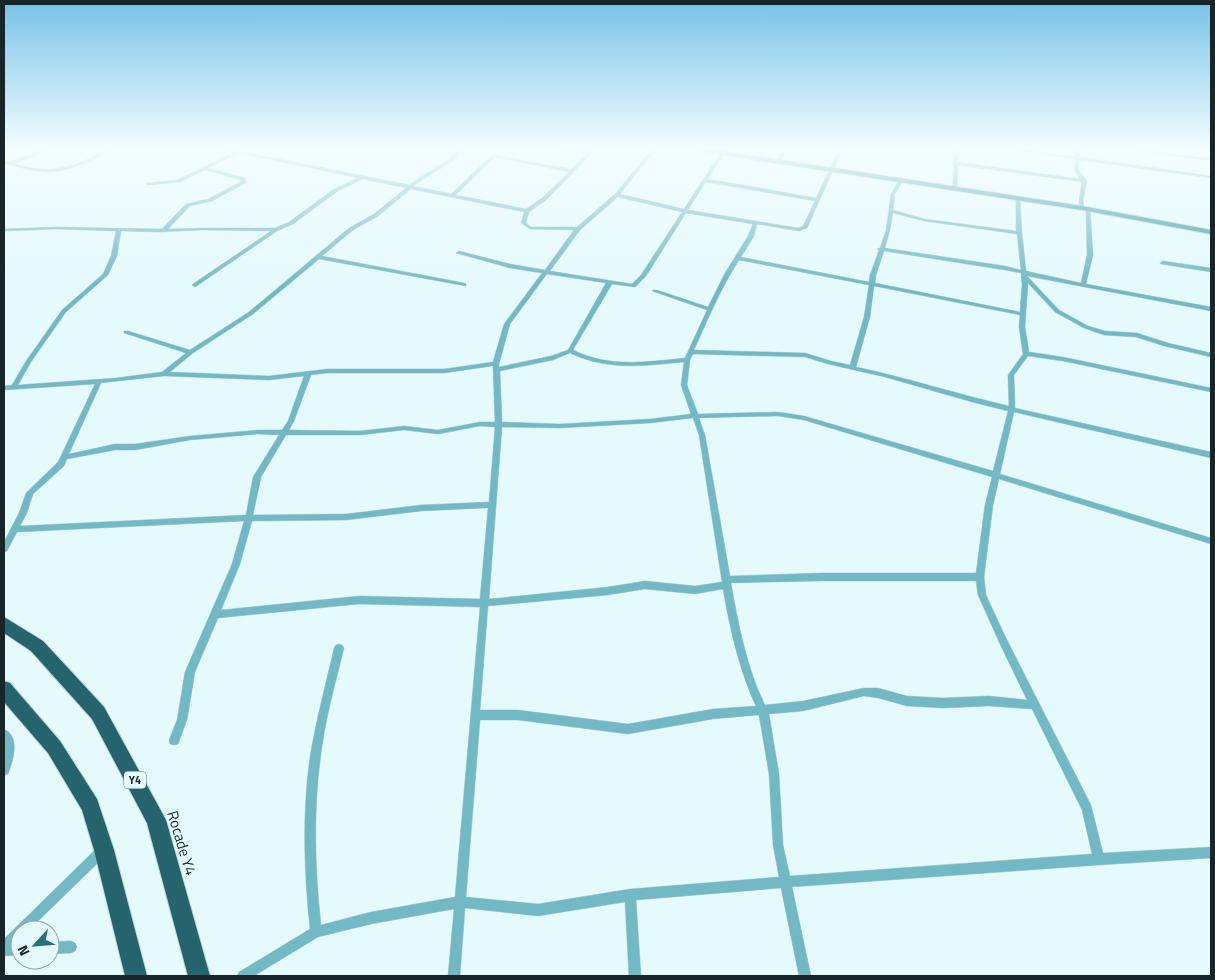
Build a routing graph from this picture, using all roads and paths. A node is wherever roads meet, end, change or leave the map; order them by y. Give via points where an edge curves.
1 (220, 195) edge
2 (330, 195) edge
3 (400, 195) edge
4 (453, 195) edge
5 (548, 195) edge
6 (617, 195) joint
7 (696, 195) edge
8 (788, 195) edge
9 (819, 195) edge
10 (893, 195) edge
11 (991, 195) edge
12 (1082, 195) edge
13 (1018, 199) junction
14 (817, 200) junction
15 (1085, 209) junction
16 (527, 211) junction
17 (686, 211) junction
18 (890, 211) junction
19 (755, 224) junction
20 (119, 229) junction
21 (4, 230) edge
22 (164, 230) junction
23 (276, 230) junction
24 (578, 230) junction
25 (1211, 232) edge
26 (1019, 233) junction
27 (880, 249) junction
28 (459, 253) dead end
29 (319, 257) junction
30 (738, 258) junction
31 (1163, 262) dead end
32 (1211, 270) edge
33 (546, 272) junction
34 (1023, 274) junction
35 (610, 282) junction
36 (872, 283) junction
37 (195, 285) dead end
38 (464, 285) dead end
39 (1083, 285) junction
40 (655, 292) dead end
41 (1211, 309) edge
42 (709, 310) junction
43 (1022, 314) junction
44 (126, 332) dead end
45 (570, 351) junction
46 (191, 352) junction
47 (692, 352) junction
48 (1026, 354) junction
49 (1211, 355) edge
50 (687, 360) junction
51 (497, 367) junction
52 (853, 367) junction
53 (164, 374) junction
54 (308, 374) junction
55 (99, 381) junction
56 (14, 387) junction
57 (4, 388) edge
58 (1211, 390) edge
59 (1012, 408) junction
60 (694, 416) junction
61 (500, 424) junction
62 (284, 434) junction
63 (1211, 455) edge
64 (65, 457) junction
65 (997, 476) junction
66 (493, 505) junction
67 (249, 518) junction
68 (16, 529) junction
69 (1211, 541) edge
70 (4, 549) edge
71 (980, 578) junction
72 (726, 582) junction
73 (485, 602) junction
74 (216, 614) junction
75 (4, 624) edge
76 (340, 648) dead end
77 (4, 691) edge
78 (1035, 705) junction
79 (763, 710) junction
80 (476, 715) junction
81 (4, 734) edge
82 (174, 740) dead end
83 (4, 770) edge
84 (104, 850) junction
85 (1211, 853) edge
86 (1098, 859) junction
87 (784, 882) junction
88 (630, 895) junction
89 (460, 902) junction
90 (32, 920) edge
91 (316, 932) junction
92 (71, 947) dead end
93 (60, 948) edge
94 (136, 976) edge
95 (199, 976) edge
96 (243, 976) edge
97 (454, 976) edge
98 (635, 976) edge
99 (805, 976) edge

1 - 22 street via 188,205
2 - 23 street
3 - 29 street via 376,215 351,229
4 - 16 street
5 - 16 street
6 - 17 street
6 - 24 street
7 - 17 street
8 - 14 street
9 - 14 street
10 - 18 street
11 - 13 street
12 - 15 street
13 - 15 street
13 - 26 street
14 - 19 street via 802,229
15 - 25 street
15 - 39 street via 1090,255
16 - 24 street via 523,223 530,228
17 - 19 street
17 - 35 street via 643,276 632,286
18 - 26 street via 924,220
18 - 27 street via 888,230
19 - 30 street
20 - 21 street
20 - 22 street
20 - 56 street via 114,256 105,275 64,311
22 - 23 street
23 - 37 street
24 - 33 street
26 - 34 street
27 - 34 street
27 - 36 street
28 - 33 street
29 - 38 street
29 - 46 street via 251,313
30 - 36 street
30 - 42 street
31 - 32 street
33 - 35 street
33 - 51 street via 507,324
34 - 39 street
34 - 43 street
34 - 49 street via 1057,311 1086,328 1104,333 1137,335
35 - 45 street
36 - 43 street
36 - 52 street via 867,317
39 - 41 street
40 - 42 street
42 - 47 street
43 - 48 street
44 - 46 street
45 - 50 street via 592,362 613,365
45 - 51 street via 554,358
46 - 53 street
47 - 50 street
47 - 52 street via 796,353
48 - 58 street
48 - 59 street via 1011,375
50 - 60 street via 684,385
51 - 54 street
51 - 61 street
52 - 59 street via 963,398
53 - 54 street via 269,378
53 - 55 street
54 - 62 street
55 - 56 street
55 - 64 street
56 - 57 street
59 - 63 street
59 - 65 street
60 - 61 street via 560,426
60 - 65 street via 778,414 804,418
60 - 72 street via 702,434
61 - 62 street via 480,424 438,432 398,428 360,434
61 - 66 street
62 - 64 street via 258,432 190,438
62 - 67 street via 257,477
64 - 68 street via 56,470 30,493
65 - 69 street
65 - 71 street via 989,505
66 - 67 street via 421,508 346,517
66 - 73 street
67 - 68 street
67 - 74 street via 236,564
68 - 70 street
71 - 72 street via 821,577
71 - 78 street via 982,595
72 - 73 street via 695,590 645,585
72 - 79 street via 742,653
73 - 74 street via 360,600
73 - 80 street
74 - 82 street via 190,672 182,720
75 - 95 highway, Rocade Y4 / Y4 via 37,646 98,713 156,820
76 - 91 street via 318,734 310,813 310,890
77 - 84 highway via 54,746 90,806
78 - 79 street via 989,701 943,704 864,692 822,703
78 - 86 street via 1087,808
79 - 80 street via 713,714 628,729 518,715
79 - 87 street via 774,774 778,845
80 - 89 street
81 - 83 street via 9,741 10,754
84 - 90 street
84 - 94 highway
85 - 86 street
86 - 87 street
87 - 88 street
87 - 99 street
88 - 89 street via 538,910
88 - 98 street
89 - 91 street
89 - 97 street
91 - 96 street
92 - 93 street

